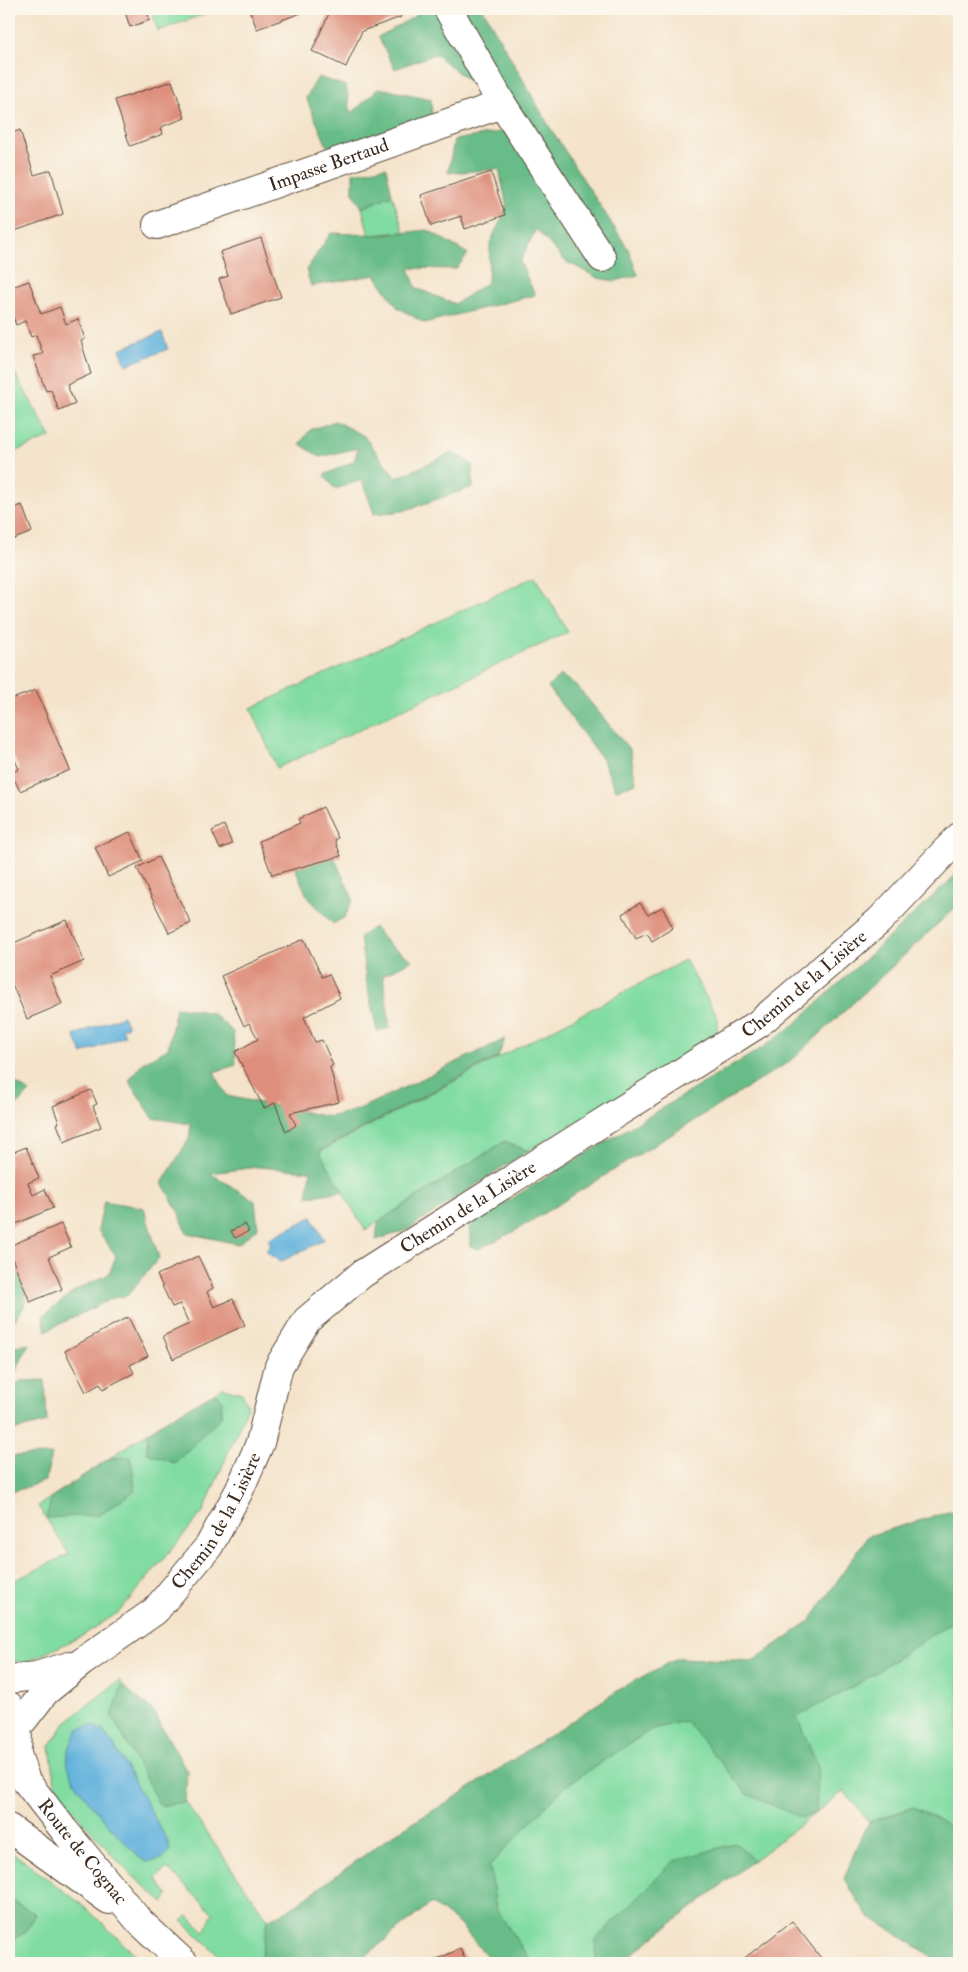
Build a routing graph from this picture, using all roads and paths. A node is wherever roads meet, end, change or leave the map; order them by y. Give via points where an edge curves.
1 (448, 9) edge
2 (502, 104) junction
3 (157, 225) dead end
4 (602, 258) dead end
5 (959, 837) edge
6 (82, 1662) junction
7 (9, 1679) edge
8 (13, 1741) edge
9 (9, 1828) edge
10 (139, 1921) junction
11 (184, 1963) edge

1 - 2 street
2 - 3 street, Impasse Bertaud
2 - 4 street
5 - 6 street, Chemin de la Lisière via 879,921 758,1024 362,1274 307,1320 279,1366 260,1443 209,1546 155,1611
6 - 7 street, Chemin de la Lisière via 36,1676
6 - 8 street, Chemin de la Lisière via 46,1692
8 - 10 street, Route de Cognac via 26,1781
9 - 10 street, Route de Cognac
10 - 11 street, Route de Cognac

